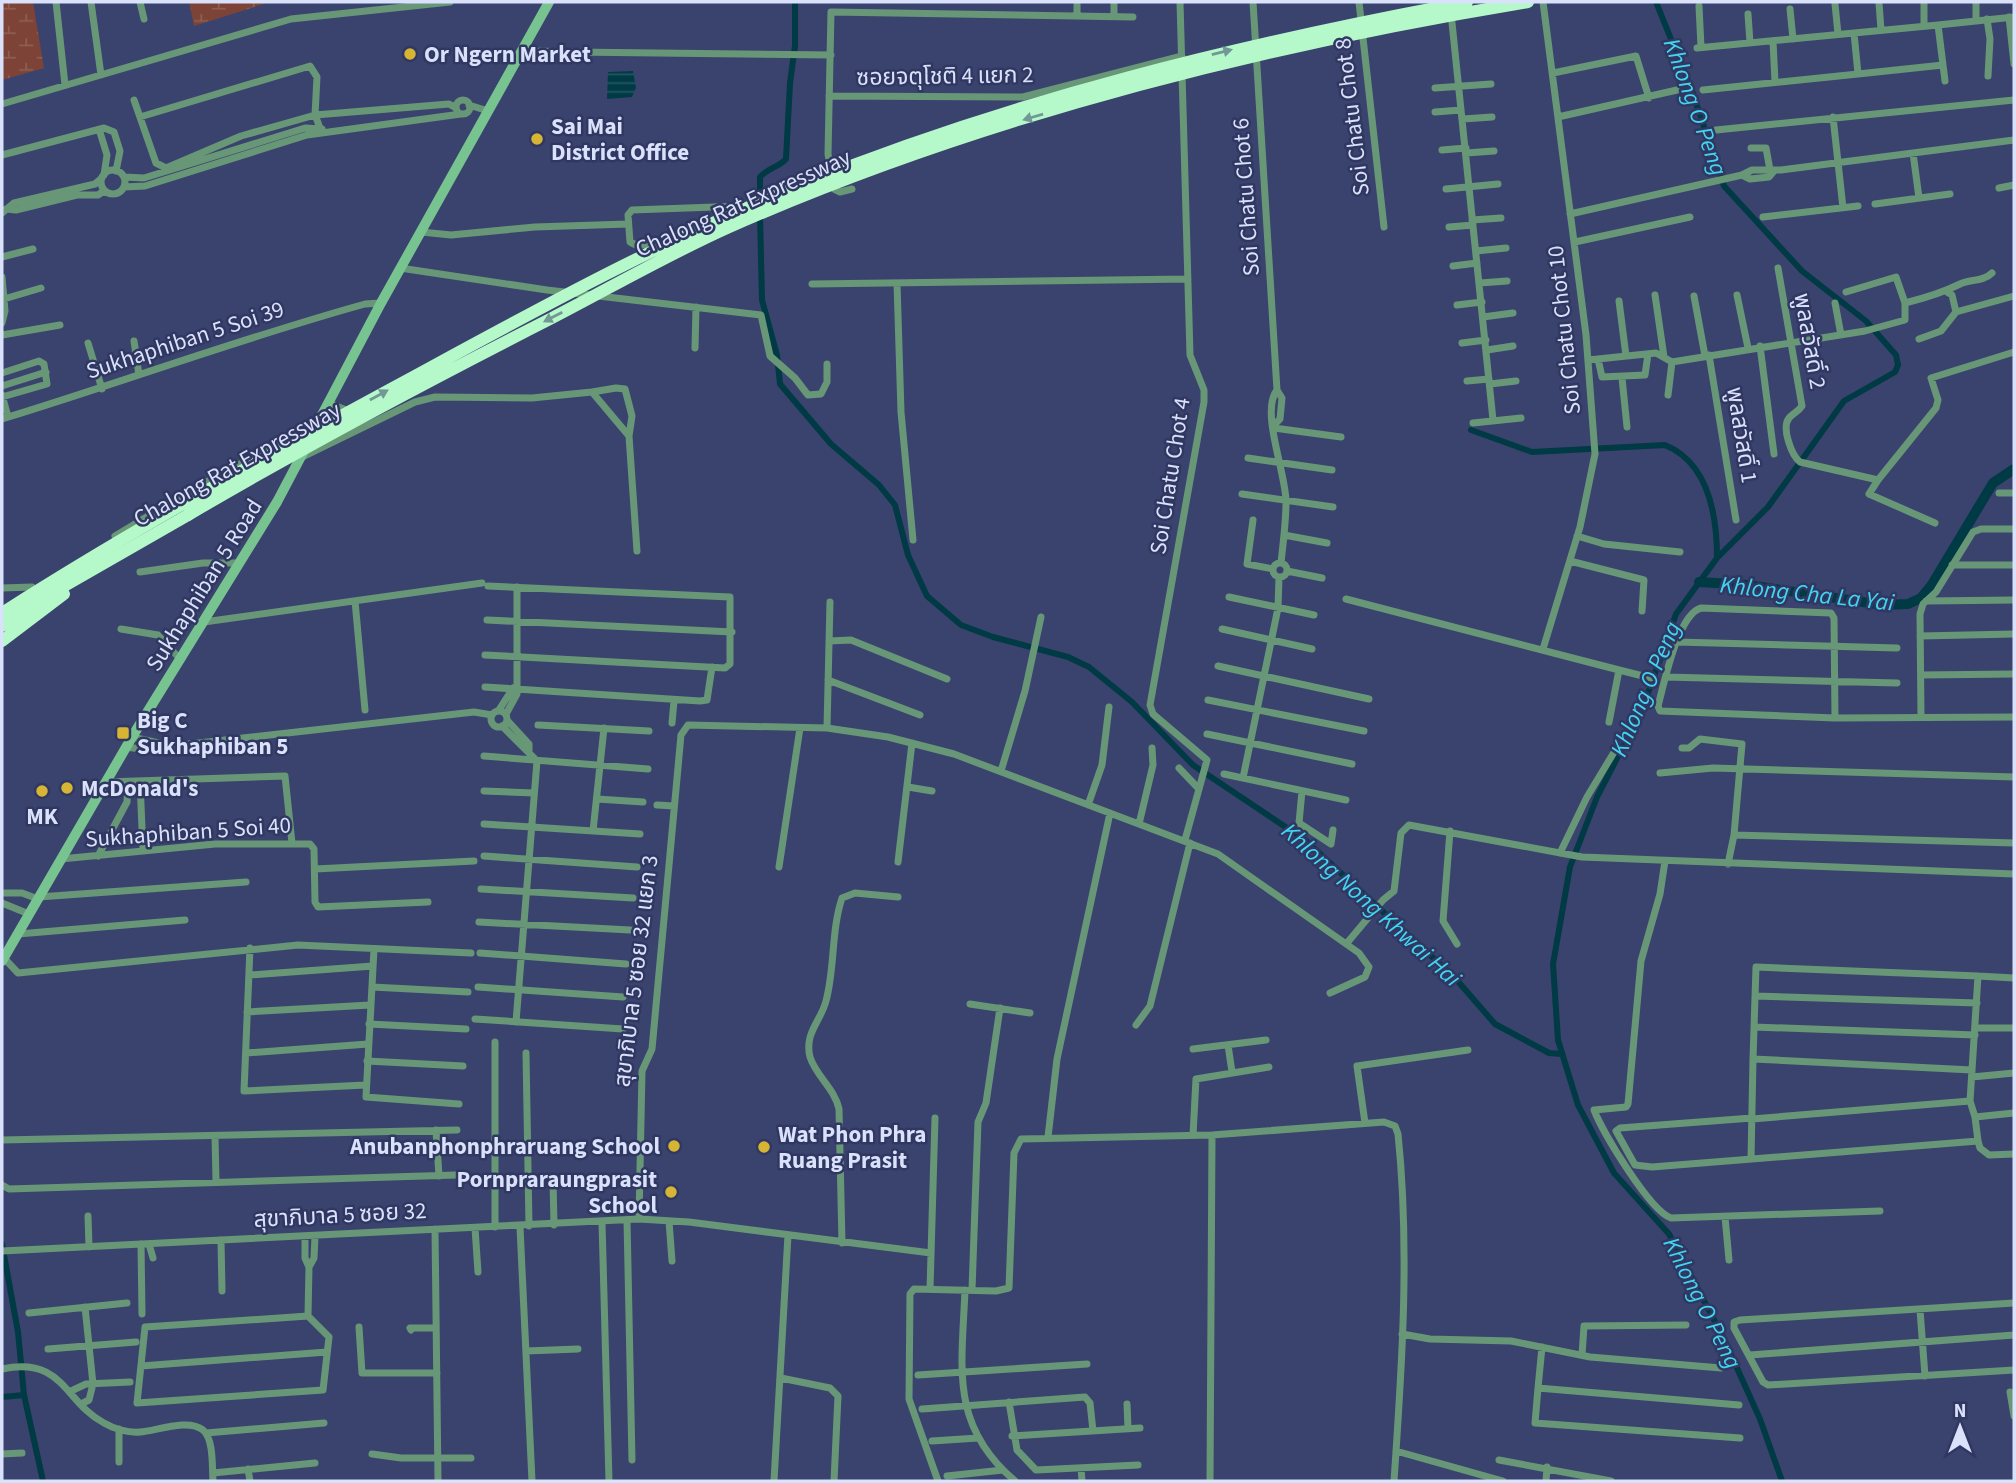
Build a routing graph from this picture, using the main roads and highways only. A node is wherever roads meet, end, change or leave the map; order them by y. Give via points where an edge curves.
1 (549, 2) edge
2 (1467, 2) edge
3 (1528, 2) edge
4 (143, 540) junction
5 (2, 613) edge
6 (2, 626) edge
7 (2, 641) edge
8 (3, 960) edge

1 - 8 main road, Sukhaphiban 5 Road via 400,268 300,459
5 -> 2 highway, Chalong Rat Expressway, bridge via 162,513 487,337 656,249 791,189 996,116 1195,58
3 -> 4 highway, Chalong Rat Expressway, bridge via 1351,33 1160,79 998,127 813,193 662,258
4 - 6 highway, Chalong Rat Expressway
4 - 7 highway

